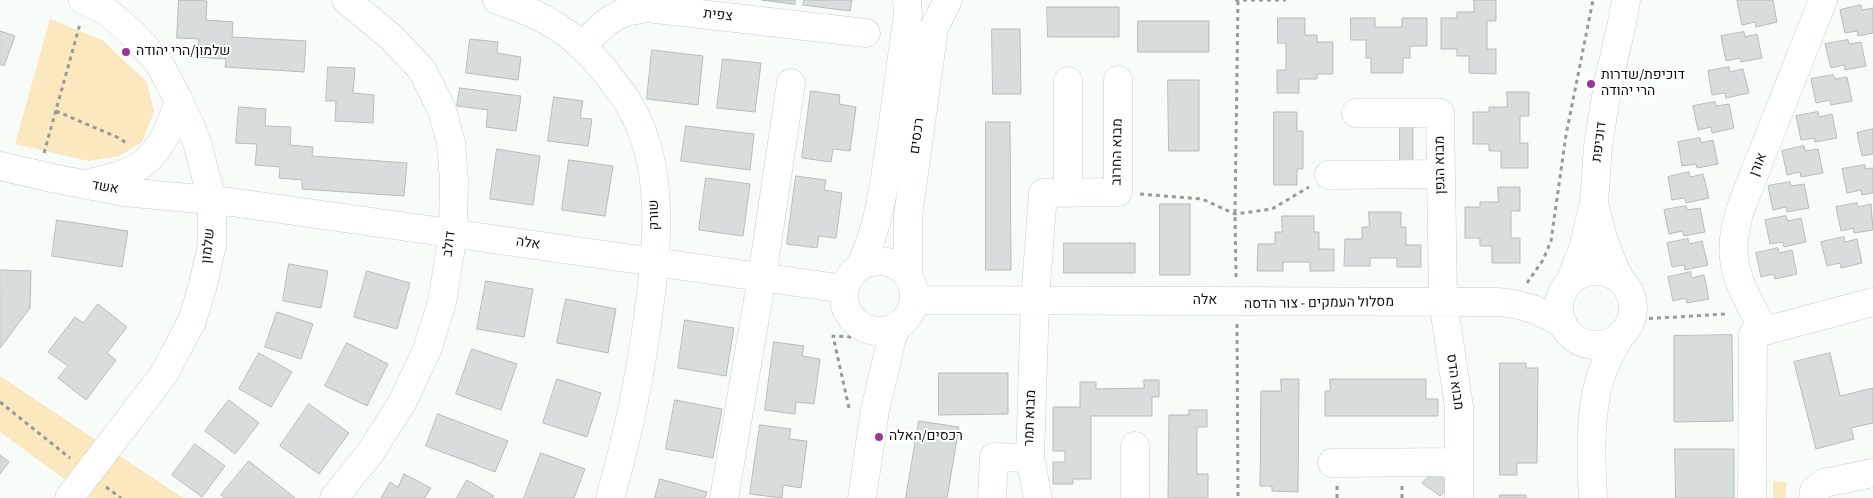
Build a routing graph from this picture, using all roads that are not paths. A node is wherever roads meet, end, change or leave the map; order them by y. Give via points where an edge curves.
1 (346, 0) edge
2 (497, 0) edge
3 (907, 0) edge
4 (948, 0) edge
5 (1823, 0) edge
6 (85, 1) edge
7 (1627, 8) edge
8 (866, 33) dead end
9 (581, 46) junction
10 (1118, 80) dead end
11 (1068, 81) dead end
12 (791, 83) dead end
13 (179, 101) junction
14 (1356, 113) dead end
15 (0, 166) edge
16 (1441, 174) junction
17 (1329, 175) road end
18 (85, 185) junction
19 (1068, 192) junction
20 (212, 200) junction
21 (1594, 203) junction
22 (453, 234) junction
23 (656, 262) junction
24 (861, 265) junction
25 (762, 277) junction
26 (1622, 282) junction
27 (1568, 284) junction
28 (911, 288) junction
29 (845, 289) junction
30 (1035, 300) junction
31 (1443, 301) junction
32 (1496, 302) junction
33 (1873, 302) edge
34 (1759, 322) junction
35 (1626, 326) junction
36 (1568, 330) junction
37 (879, 332) junction
38 (1594, 410) junction
39 (1135, 446) dead end
40 (1030, 458) junction
41 (1459, 462) junction
42 (1332, 463) dead end
43 (1873, 474) edge
44 (69, 498) edge
45 (334, 498) edge
46 (610, 498) edge
47 (724, 498) edge
48 (862, 498) edge
49 (992, 498) edge
50 (1038, 498) edge
51 (1135, 498) edge
52 (1459, 498) edge
53 (1593, 498) edge
54 (1752, 498) edge
55 (1813, 498) edge

1 - 22 street, דולב via 392,37 422,70 442,110 451,143
2 - 9 street, שורק via 536,15 568,34
3 - 24 street, רכסים via 908,14 885,184 876,227
4 - 28 street, רכסים via 932,37 908,216
5 - 34 street, אורן via 1737,223 1733,253 1735,271
6 - 13 street, שלמון via 106,11 131,32 159,64
7 - 21 street, דוכיפת via 1608,84 1598,146
8 - 9 street, צפית via 648,8 624,12
9 - 23 street, שורק via 597,61 630,106 648,147 657,215
10 - 19 street, מבוא החרוב via 1118,192
11 - 19 street
12 - 25 street
13 - 18 street via 169,132 150,158 130,172
13 - 20 street, שלמון via 197,142
14 - 16 street, מבוא הגפן via 1440,113
15 - 18 street, אשד
16 - 17 street
16 - 31 street, מבוא הגפן
18 - 20 street, אשד
19 - 30 street, מבוא החרוב via 1043,192
20 - 22 street, אלה
20 - 44 street, שלמון via 212,245 192,321 164,374
21 - 26 street, דוכיפת via 1605,247
21 - 27 street, דוכיפת via 1583,249
22 - 23 street, אלה
22 - 45 street, דולב via 442,302 427,350 397,411 370,453
23 - 25 street, אלה
23 - 46 street, שורק via 633,404
24 - 28 street via 885,261 900,268
24 - 29 street via 852,273
25 - 29 street, אלה
25 - 47 street
26 - 27 street via 1613,275 1596,271 1584,273
26 - 35 street via 1632,308
27 - 32 street, אלה
27 - 36 street via 1559,308
28 - 30 street, אלה
28 - 37 street via 907,317
29 - 37 street via 845,308 852,318
30 - 31 street, אלה
30 - 40 street, מבוא תמר
31 - 32 street, אלה
31 - 41 street, מבוא הדס via 1458,396
32 - 36 street, אלה via 1538,310
33 - 34 street
34 - 54 street via 1753,334
35 - 36 street via 1613,340 1602,344 1590,344
35 - 38 street via 1608,357
36 - 38 street via 1588,375
37 - 48 street via 875,410
38 - 53 street
39 - 51 street
40 - 49 street, מבוא תמר via 994,456
40 - 50 street
41 - 42 street
41 - 52 street, מבוא הדס
43 - 55 street via 1824,483 1814,490

